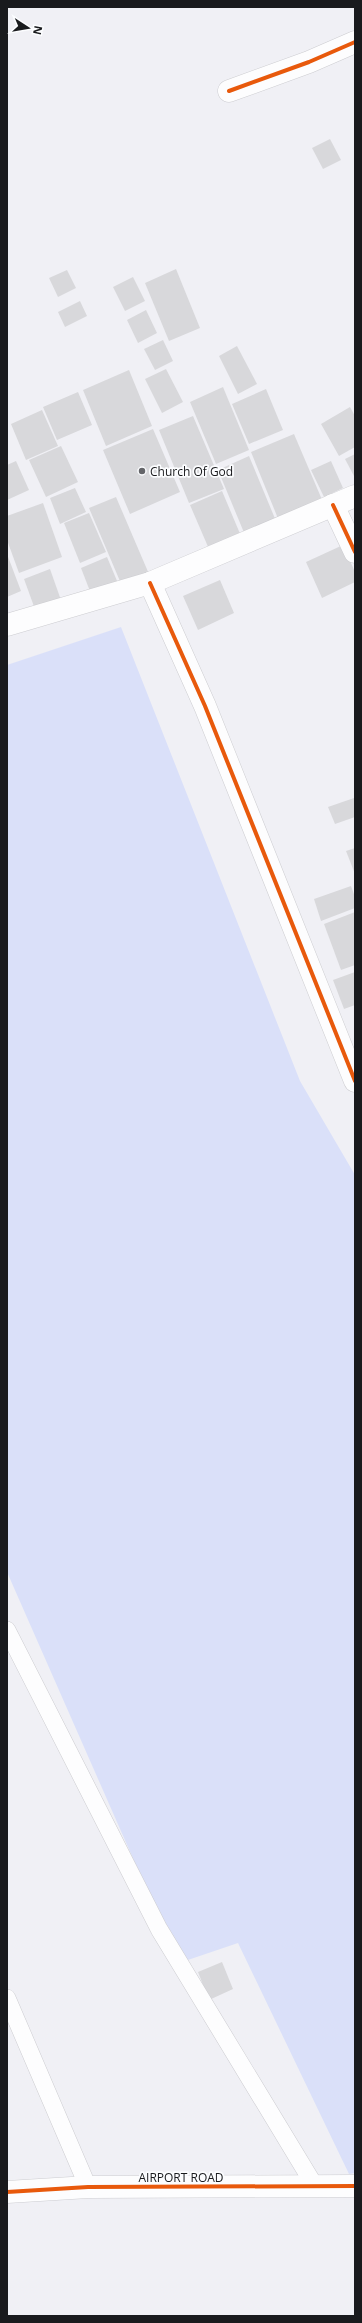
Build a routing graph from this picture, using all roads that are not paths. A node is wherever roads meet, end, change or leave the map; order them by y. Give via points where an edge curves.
1 (355, 42) edge
2 (229, 91) dead end
3 (355, 496) edge
4 (334, 505) junction
5 (355, 552) edge
6 (150, 583) junction
7 (7, 625) edge
8 (353, 1069) edge
9 (7, 1630) edge
10 (7, 1998) edge
11 (355, 2186) edge
12 (88, 2187) junction
13 (316, 2188) junction
14 (7, 2192) edge

1 - 2 street
3 - 4 street
4 - 5 street
4 - 6 street
6 - 7 street
6 - 8 street via 205,706
9 - 13 lane via 159,1929
10 - 12 lane
11 - 13 street, AIRPORT ROAD
12 - 13 street, AIRPORT ROAD
12 - 14 street, AIRPORT ROAD

